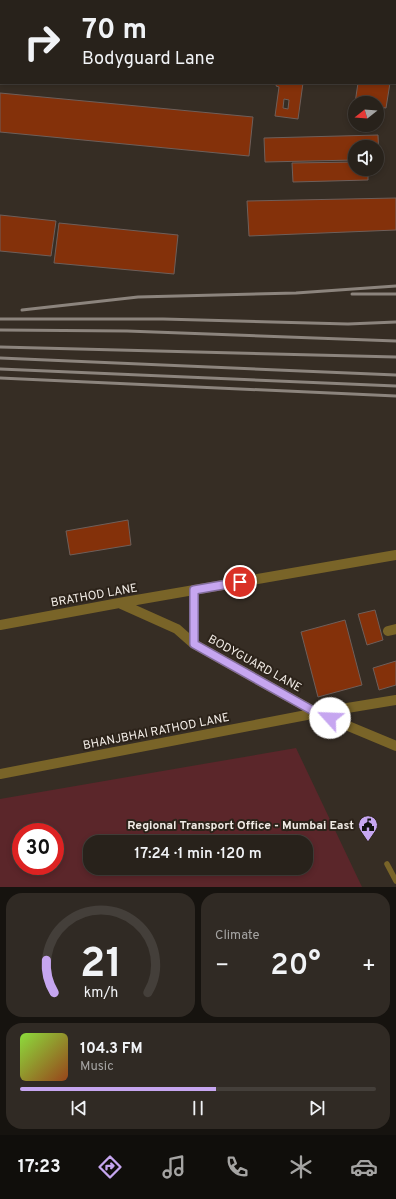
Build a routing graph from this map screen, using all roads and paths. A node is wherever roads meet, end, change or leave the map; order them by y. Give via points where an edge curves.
1 (396, 555) edge
2 (194, 590) junction
3 (119, 603) junction
4 (0, 626) edge
5 (194, 644) junction
6 (396, 700) edge
7 (317, 713) junction
8 (396, 746) edge
9 (0, 774) edge
10 (387, 864) dead end
11 (396, 881) edge

1 - 2 street, BRATHOD LANE
2 - 3 street, BRATHOD LANE
2 - 5 street, BODYGUARD LANE
3 - 4 street, BRATHOD LANE
3 - 5 street via 177,629
5 - 7 street, BODYGUARD LANE
6 - 7 street, BHANJBHAI RATHOD LANE
7 - 8 street, BODYGUARD LANE
7 - 9 street, BHANJBHAI RATHOD LANE
10 - 11 lane

